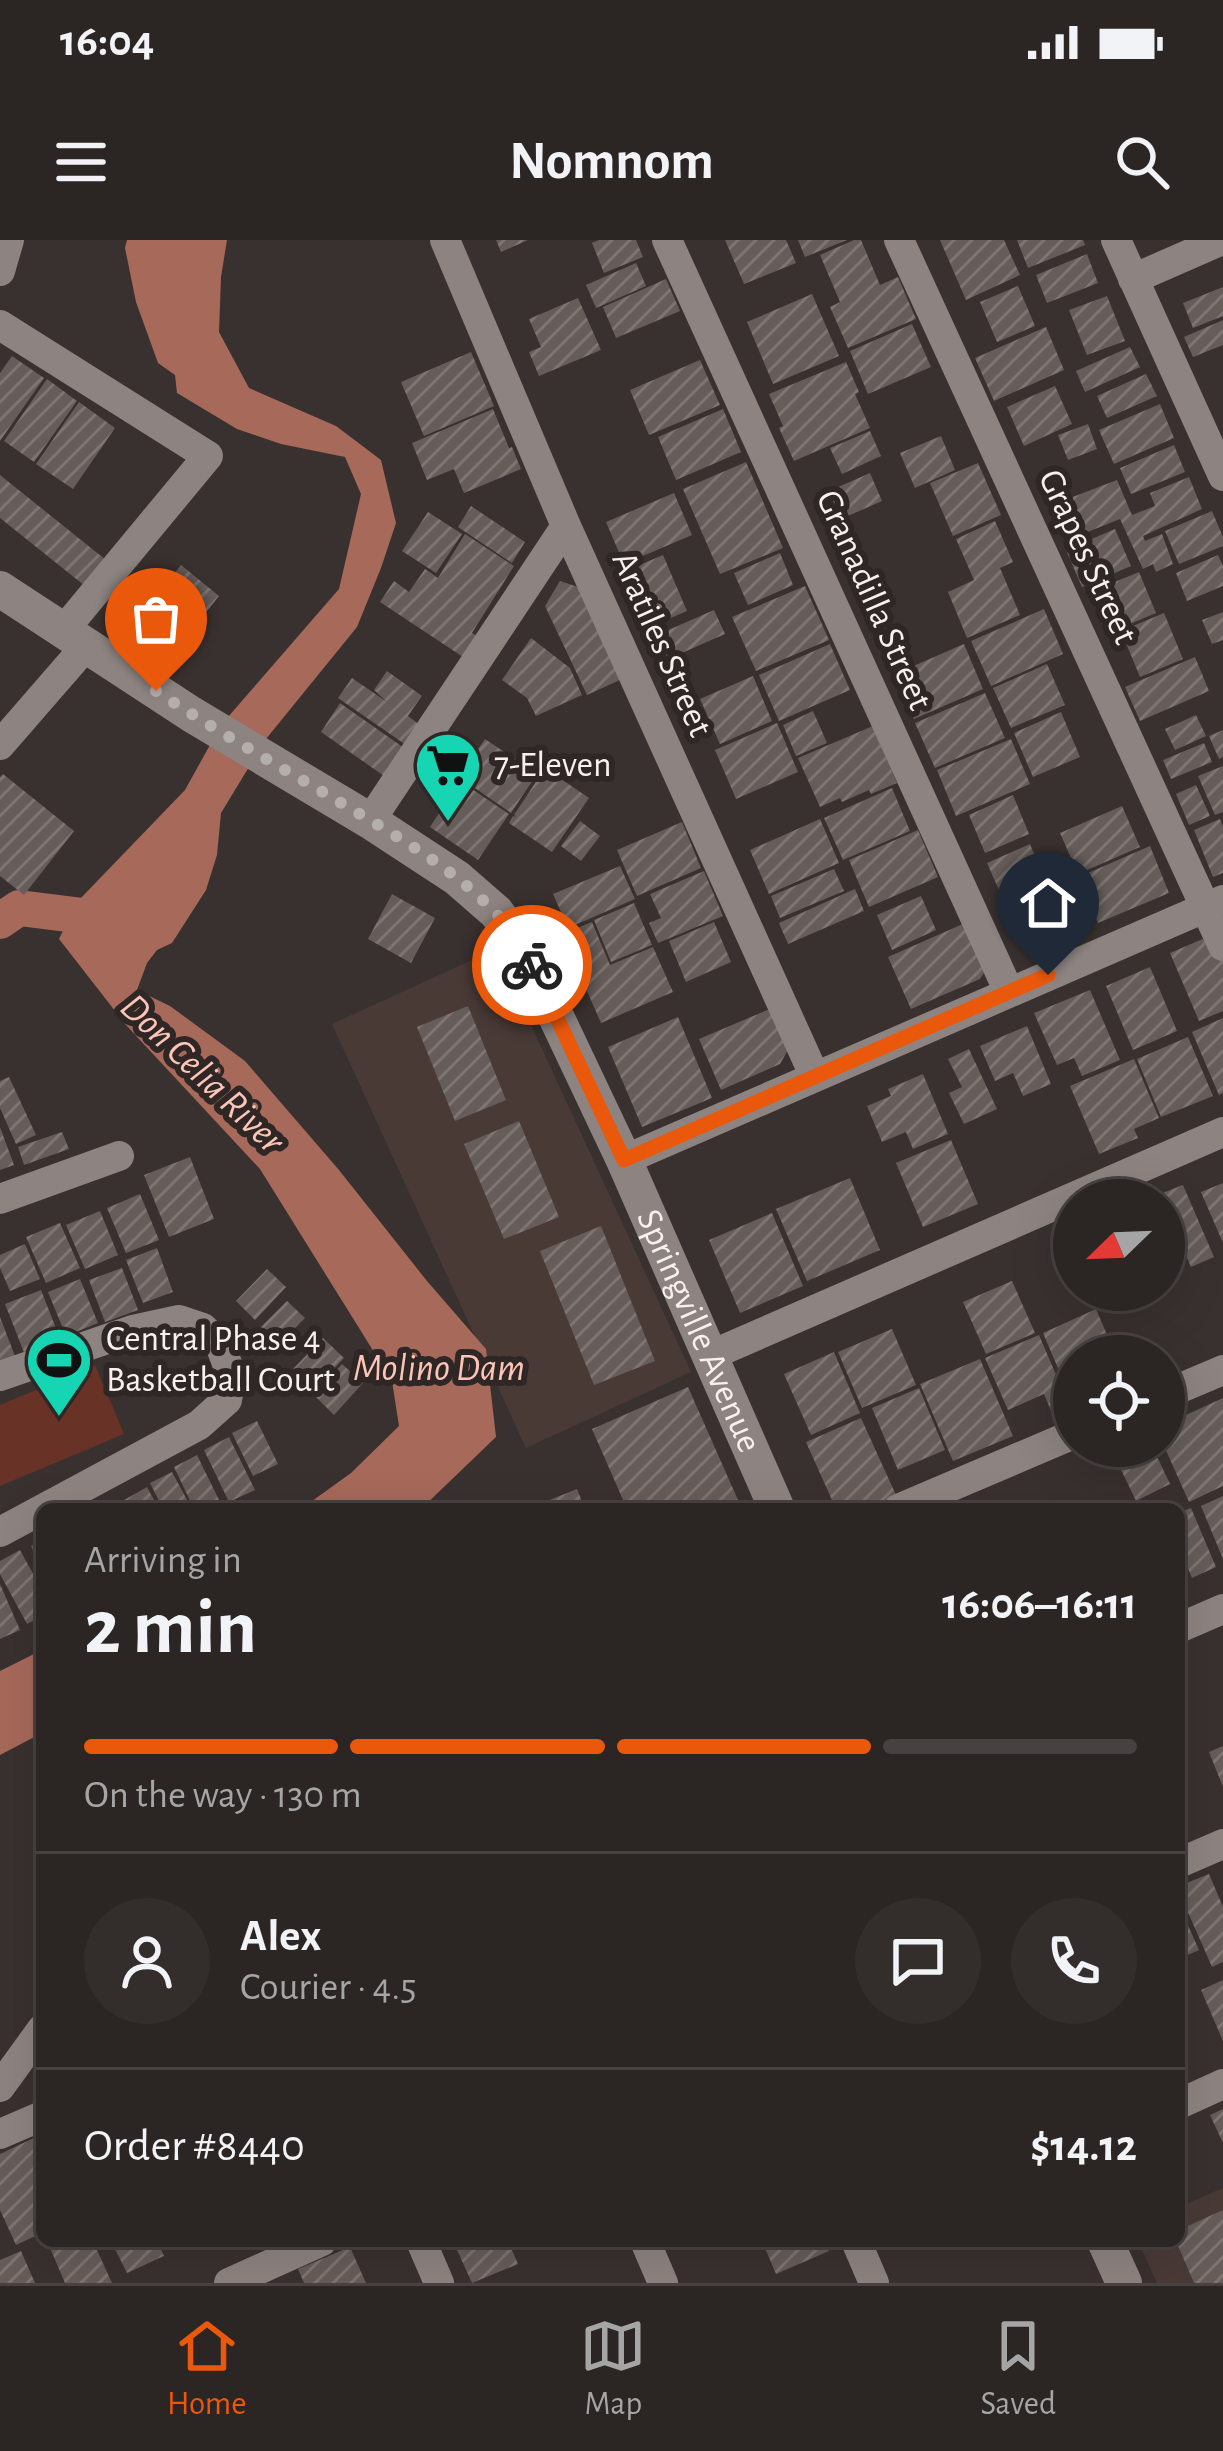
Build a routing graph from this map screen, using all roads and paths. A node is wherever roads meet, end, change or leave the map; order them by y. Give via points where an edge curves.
1 (9, 240) edge
2 (445, 240) edge
3 (899, 240) edge
4 (1116, 240) edge
5 (1222, 240) edge
6 (676, 243) edge
7 (0, 271) edge
8 (1132, 279) junction
9 (0, 325) edge
10 (1222, 469) edge
11 (566, 526) junction
12 (0, 590) edge
13 (75, 639) junction
14 (0, 745) edge
15 (370, 820) junction
16 (1215, 904) edge
17 (1223, 946) edge
18 (1009, 992) junction
19 (814, 1077) junction
20 (1223, 1132) edge
21 (119, 1156) dead end
22 (624, 1160) junction
23 (0, 1199) edge
24 (709, 1356) junction
25 (1223, 1370) edge
26 (0, 1376) edge
27 (1185, 1386) edge
28 (1053, 1443) edge
29 (54, 1503) edge
30 (774, 1503) edge
31 (912, 1503) edge
32 (36, 1513) edge
33 (0, 1532) edge
34 (1223, 1609) edge
35 (1185, 1625) edge
36 (1223, 1844) edge
37 (1185, 1860) edge
38 (36, 2038) edge
39 (1223, 2084) edge
40 (0, 2090) edge
41 (1185, 2101) edge
42 (22, 2125) edge
43 (309, 2247) edge
44 (424, 2247) edge
45 (648, 2247) edge
46 (859, 2247) edge
47 (1108, 2247) edge
48 (229, 2283) edge
49 (439, 2283) edge
50 (663, 2283) edge
51 (874, 2283) edge
52 (1124, 2283) edge

1 - 7 street
2 - 11 street, Aratiles Street
3 - 16 street, Grapes Street
4 - 8 street
5 - 8 street
6 - 18 street, Granadilla Street
8 - 10 street
9 - 13 street via 208,456
11 - 15 street
11 - 19 street, Aratiles Street
12 - 13 street, Springville Avenue
13 - 14 street
13 - 15 street, Springville Avenue
15 - 22 street, Springville Avenue via 457,878 524,949
16 - 17 street, Grapes Street
16 - 18 street
18 - 19 street
19 - 22 street
20 - 24 street
21 - 23 street
22 - 24 street, Springville Avenue
24 - 30 street, Springville Avenue
25 - 27 street
26 - 29 street via 178,1321 203,1328 220,1345 231,1374 227,1400 199,1425
28 - 31 street
32 - 33 street
34 - 35 street
36 - 37 street
38 - 40 street
39 - 41 street
40 - 42 street
43 - 48 street
44 - 49 street
45 - 50 street
46 - 51 street
47 - 52 street

